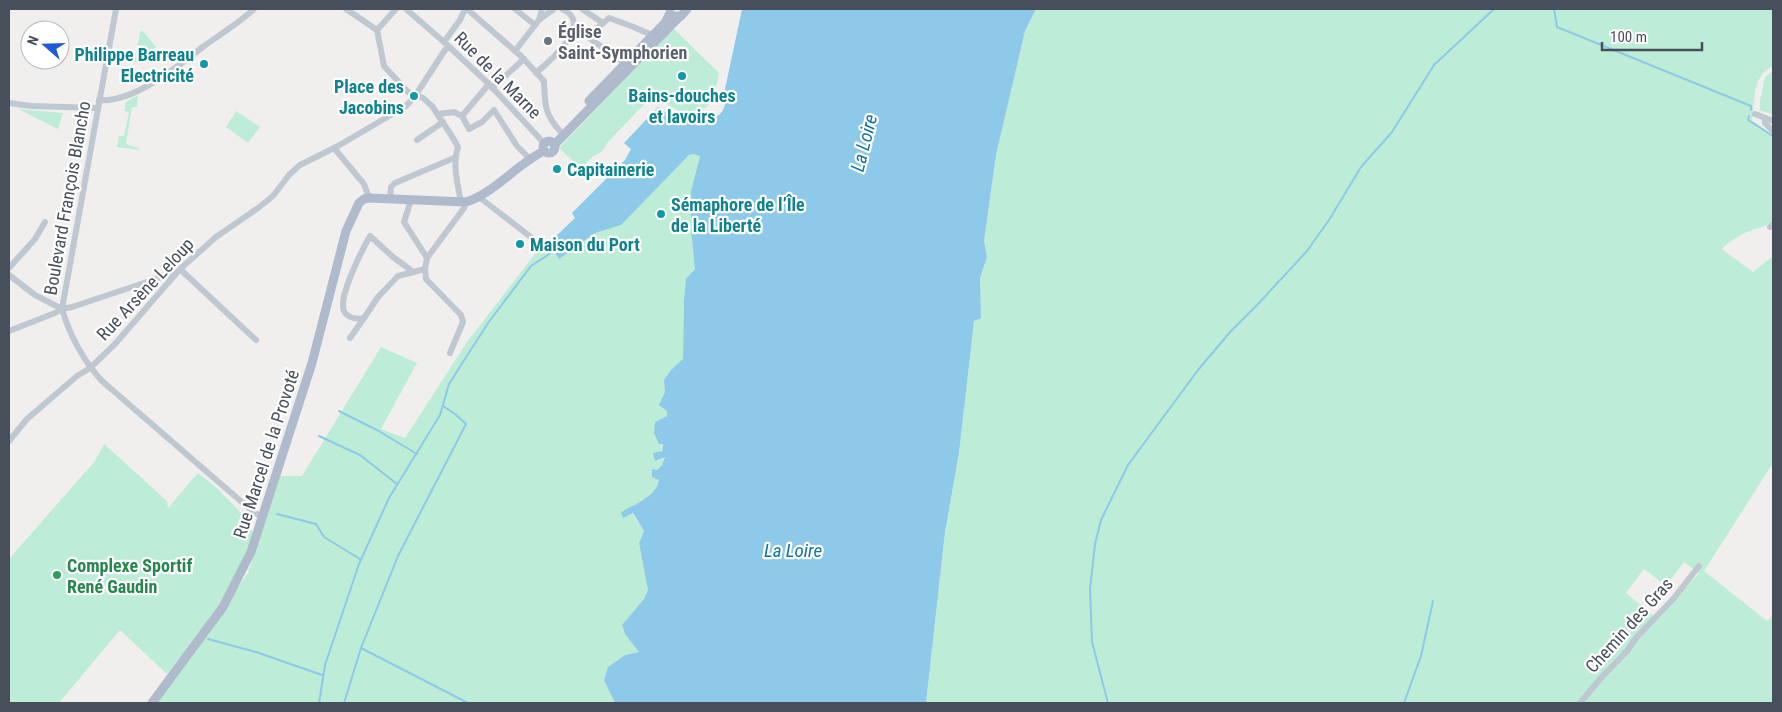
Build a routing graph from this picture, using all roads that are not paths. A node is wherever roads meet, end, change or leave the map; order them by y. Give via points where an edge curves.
1 (116, 9) edge
2 (249, 9) edge
3 (254, 9) edge
4 (346, 9) edge
5 (396, 9) edge
6 (466, 9) edge
7 (515, 9) edge
8 (542, 9) edge
9 (554, 9) edge
10 (562, 9) edge
11 (582, 9) edge
12 (686, 9) edge
13 (410, 10) edge
14 (571, 10) edge
15 (673, 13) edge
16 (239, 21) junction
17 (537, 22) junction
18 (603, 23) junction
19 (377, 30) junction
20 (573, 32) junction
21 (652, 35) junction
22 (588, 37) junction
23 (447, 44) junction
24 (515, 50) junction
25 (522, 57) junction
26 (624, 63) junction
27 (536, 73) junction
28 (490, 86) junction
29 (415, 96) junction
30 (99, 100) junction
31 (9, 103) edge
32 (98, 108) junction
33 (438, 114) junction
34 (1755, 114) dead end
35 (462, 116) junction
36 (1765, 118) junction
37 (1773, 121) edge
38 (443, 122) junction
39 (560, 131) junction
40 (1773, 131) edge
41 (417, 140) dead end
42 (548, 145) junction
43 (334, 148) junction
44 (531, 157) junction
45 (454, 158) junction
46 (482, 195) junction
47 (369, 198) junction
48 (390, 198) junction
49 (411, 200) junction
50 (462, 203) junction
51 (44, 222) dead end
52 (536, 241) dead end
53 (427, 258) junction
54 (9, 268) edge
55 (180, 269) junction
56 (425, 269) junction
57 (412, 271) junction
58 (9, 275) edge
59 (174, 275) junction
60 (62, 309) junction
61 (364, 318) junction
62 (9, 331) edge
63 (350, 338) dead end
64 (256, 340) dead end
65 (450, 353) dead end
66 (90, 368) junction
67 (9, 441) edge
68 (263, 518) junction
69 (1699, 566) dead end
70 (152, 703) edge
71 (1580, 703) edge

1 - 30 street, Boulevard François Blancho
2 - 16 street
3 - 16 street
4 - 19 street
5 - 19 street
6 - 23 street, Rue Arsène Leloup
6 - 24 street
7 - 17 street
8 - 17 street
9 - 17 street
10 - 14 street
11 - 18 street
12 - 15 main road via 683,15
13 - 23 street, Rue de la Marne
14 - 20 street
15 - 21 main road
15 - 42 main road
16 - 30 street via 155,81 120,97
17 - 24 street
18 - 21 street via 608,18
18 - 22 street
19 - 29 street via 384,66
20 - 22 street
20 - 27 street
21 - 26 main road
22 - 26 street
23 - 28 street, Rue de la Marne
23 - 29 street, Rue Arsène Leloup
24 - 25 street
25 - 27 street
25 - 28 street
26 - 39 main road
27 - 39 street via 544,82 548,116
28 - 35 street
28 - 42 street, Rue de la Marne
29 - 33 street via 423,98
29 - 43 street, Rue Arsène Leloup via 404,108
30 - 32 street, Boulevard François Blancho
31 - 32 street
32 - 60 street, Boulevard François Blancho
33 - 35 street via 454,112
33 - 38 street
34 - 36 street
35 - 44 street via 469,129 494,110 517,146
36 - 37 street
36 - 40 street via 1765,123
38 - 41 street
38 - 45 street via 458,147
39 - 42 main road
42 - 44 main road
43 - 47 street via 364,184
43 - 55 street, Rue Arsène Leloup via 300,165 273,196 216,236
44 - 46 main road
45 - 48 street via 395,183 391,187
45 - 50 street
46 - 50 main road
46 - 52 street
47 - 48 main road
47 - 68 main road, Rue Marcel de la Provoté via 360,203 346,231 312,363
48 - 49 main road
49 - 50 main road
49 - 53 street via 404,222
50 - 53 street via 464,208
51 - 54 street via 35,240
53 - 56 street
55 - 59 street, Rue Arsène Leloup
55 - 64 street
56 - 57 street
56 - 65 street via 426,279 461,315 463,322
57 - 61 street via 390,283
57 - 61 street via 370,236 342,306 346,315
58 - 60 street via 35,295
59 - 60 street
59 - 66 street, Rue Arsène Leloup via 130,328
60 - 62 street
60 - 66 street, Boulevard François Blancho
61 - 63 street
66 - 67 street, Rue Arsène Leloup via 27,419
66 - 68 street, Boulevard François Blancho via 164,436
68 - 70 main road, Rue Marcel de la Provoté via 246,564 226,601
69 - 71 street, Chemin des Gras

